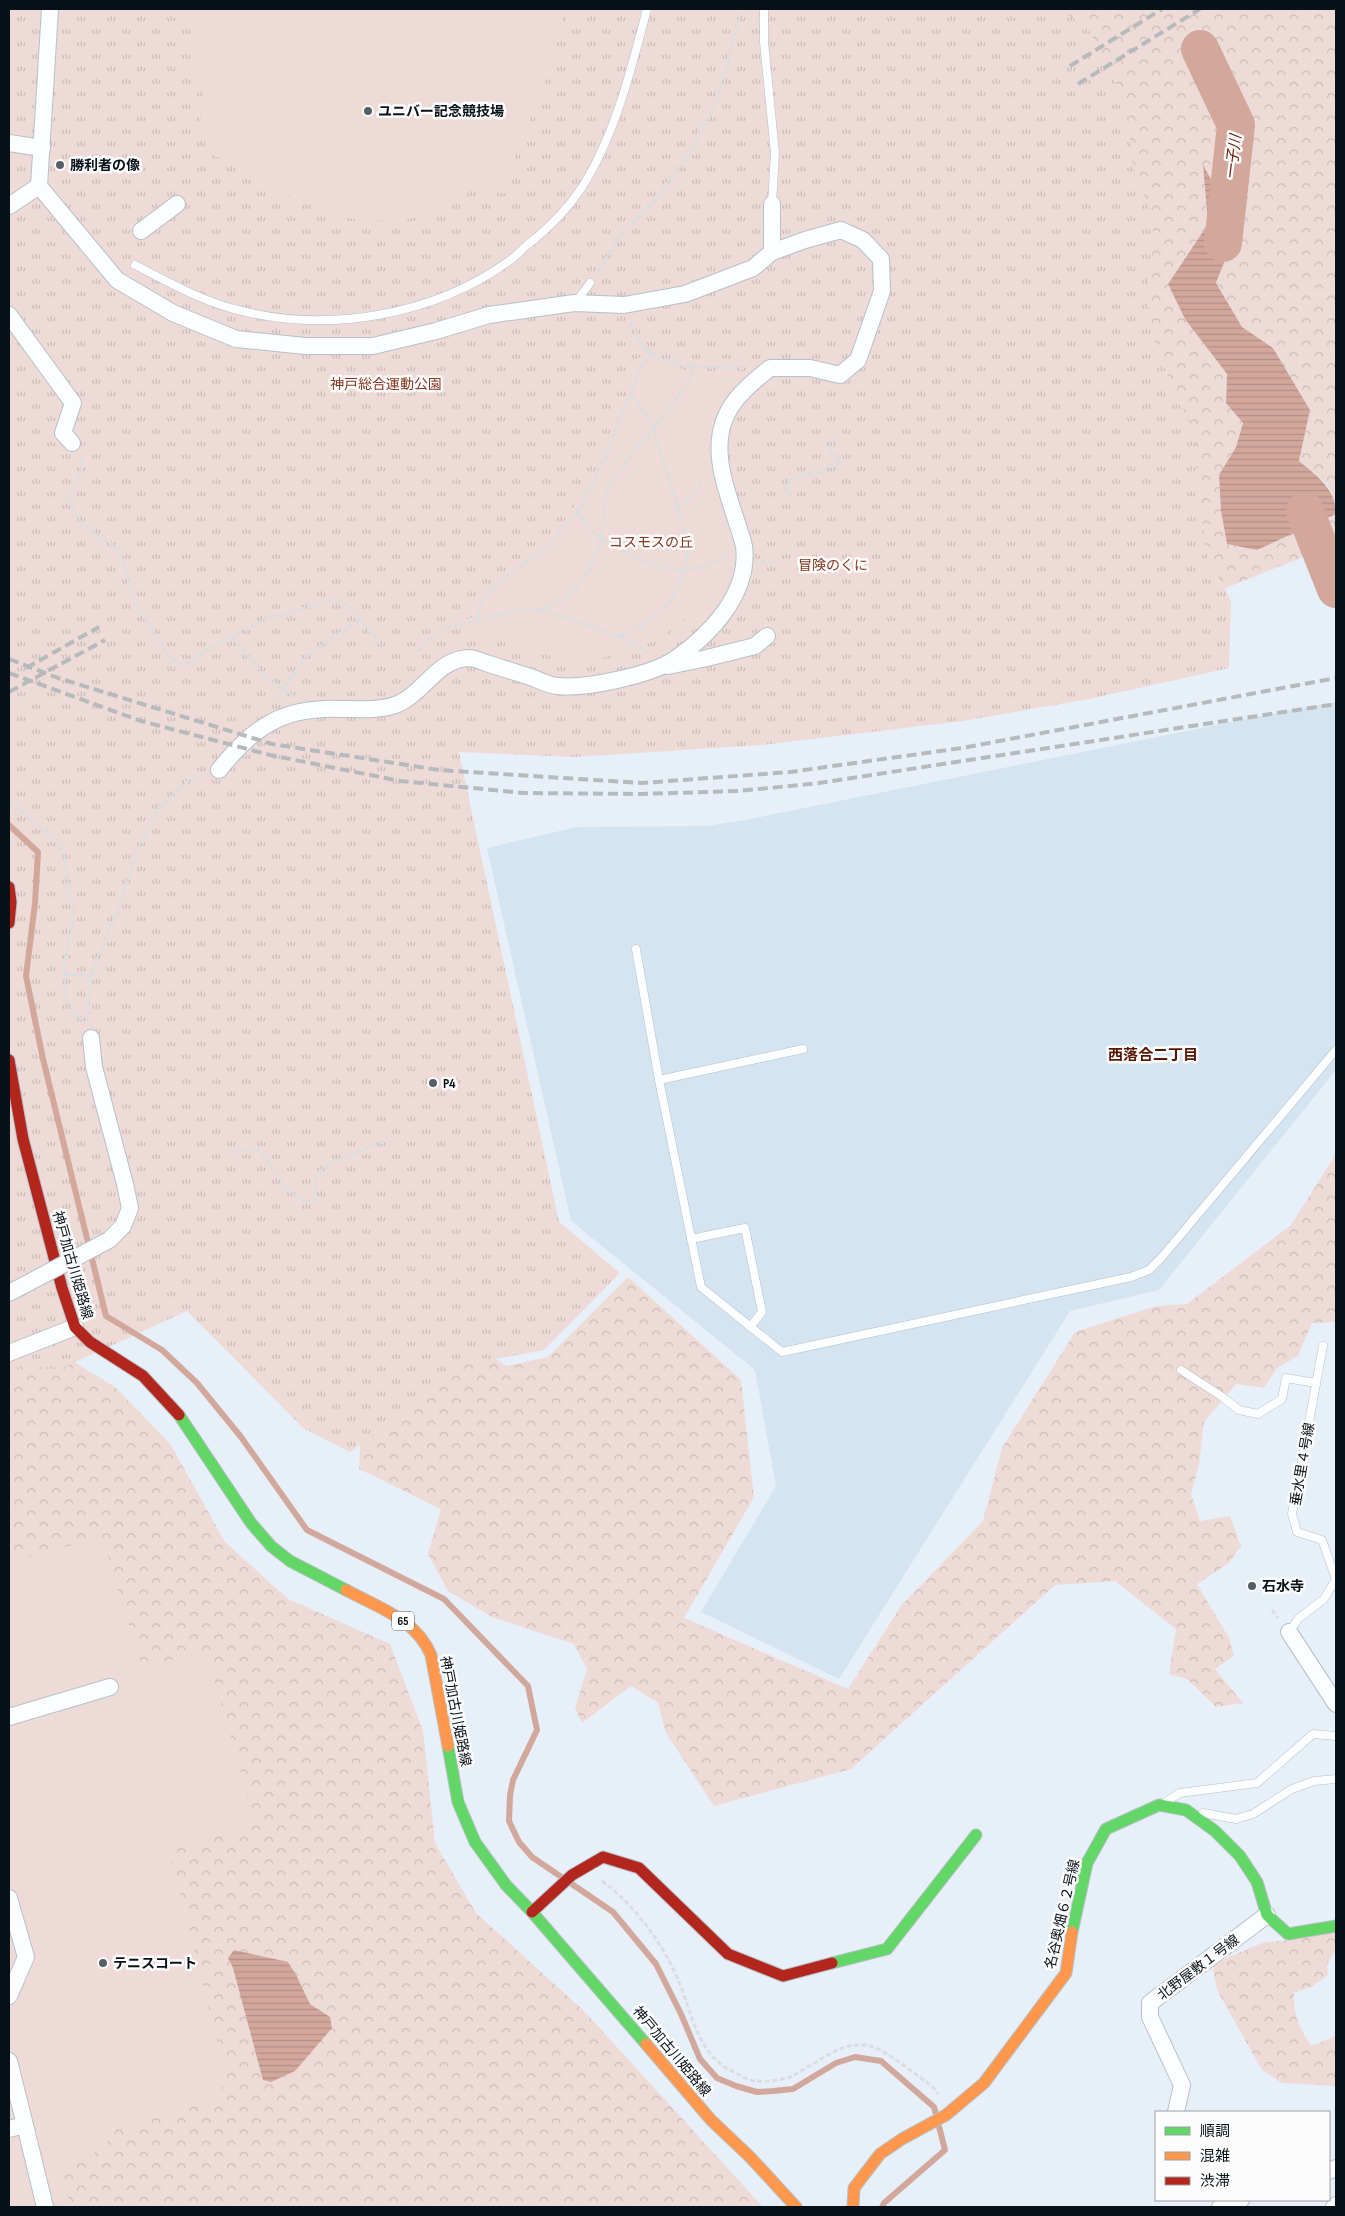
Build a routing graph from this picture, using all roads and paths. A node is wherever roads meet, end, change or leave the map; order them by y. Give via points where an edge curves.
1 (50, 9) edge
2 (647, 9) edge
3 (742, 9) edge
4 (764, 9) edge
5 (9, 143) edge
6 (42, 148) junction
7 (40, 186) junction
8 (176, 204) dead end
9 (772, 204) joint
10 (9, 206) edge
11 (141, 231) dead end
12 (772, 252) junction
13 (135, 265) dead end
14 (590, 284) joint
15 (574, 303) junction
16 (624, 305) junction
17 (9, 315) edge
18 (651, 352) junction
19 (694, 367) junction
20 (770, 368) junction
21 (631, 394) junction
22 (654, 429) junction
23 (835, 439) dead end
24 (72, 443) joint
25 (721, 460) junction
26 (791, 496) dead end
27 (677, 506) junction
28 (577, 512) junction
29 (602, 538) junction
30 (744, 543) junction
31 (684, 569) junction
32 (537, 610) junction
33 (361, 619) junction
34 (476, 619) junction
35 (619, 636) junction
36 (766, 636) dead end
37 (232, 637) junction
38 (380, 644) dead end
39 (417, 651) dead end
40 (656, 668) junction
41 (268, 680) dead end
42 (260, 728) junction
43 (219, 770) joint
44 (9, 802) edge
45 (9, 887) edge
46 (9, 923) edge
47 (636, 949) dead end
48 (64, 974) junction
49 (92, 976) junction
50 (91, 1038) dead end
51 (804, 1048) dead end
52 (1336, 1050) edge
53 (9, 1060) edge
54 (659, 1080) junction
55 (388, 1140) dead end
56 (234, 1152) dead end
57 (691, 1239) junction
58 (9, 1293) edge
59 (75, 1327) junction
60 (750, 1327) junction
61 (1323, 1346) dead end
62 (9, 1353) edge
63 (1181, 1370) dead end
64 (1316, 1383) junction
65 (1288, 1632) joint
66 (110, 1687) dead end
67 (1336, 1704) edge
68 (9, 1717) edge
69 (1336, 1736) edge
70 (1336, 1779) edge
71 (1159, 1805) junction
72 (1186, 1810) junction
73 (976, 1835) dead end
74 (584, 1868) junction
75 (9, 1898) edge
76 (532, 1912) junction
77 (1267, 1915) junction
78 (1336, 1926) edge
79 (9, 1996) edge
80 (9, 2061) edge
81 (1176, 2111) edge
82 (948, 2113) junction
83 (25, 2125) junction
84 (9, 2129) edge
85 (44, 2207) edge
86 (796, 2207) edge
87 (853, 2207) edge

1 - 6 street
2 - 13 lane via 608,137 586,180 543,233 510,260 468,285 403,309 352,319 307,320 220,306 185,292
3 - 14 path via 718,97 690,153 656,198 622,233
4 - 9 lane via 764,42 775,153
5 - 6 street
6 - 7 street
7 - 10 street
7 - 15 street via 116,280 173,313 236,339 305,346 372,346 489,315
8 - 11 street
9 - 12 street
12 - 16 street via 753,268 685,294
12 - 20 street via 841,230 863,240 880,259 882,291 858,360 840,375 810,368
14 - 15 lane
15 - 16 street
16 - 18 path via 642,344
17 - 24 street via 73,403 63,433
18 - 19 path
18 - 21 path via 642,364
19 - 20 path
19 - 22 path via 691,377
20 - 25 street via 748,386 726,415 719,440
21 - 22 path
21 - 28 path via 605,457
22 - 27 path
22 - 29 path via 612,480 606,495
23 - 26 path via 830,447 831,453 838,455 840,462 822,471 791,478 786,487
24 - 37 path via 81,458 82,470 68,498 70,506 80,522 118,549 135,603 170,657 179,664 190,663 204,651
25 - 27 path via 691,496
25 - 30 street
27 - 31 path via 689,546
28 - 29 path
28 - 34 path via 548,546 500,581 481,602
29 - 31 path via 643,559 668,568
29 - 32 path via 589,571 579,585 568,597
30 - 31 path via 730,556 711,565
30 - 40 street via 746,558 741,584 722,616 674,660
31 - 35 path via 674,595 664,608 637,629
32 - 34 path via 513,611
32 - 35 path via 572,618
33 - 37 path via 345,603 333,600 266,619
33 - 38 path
33 - 42 path via 305,657 282,688
34 - 39 path via 444,629
35 - 40 path via 640,646
36 - 40 street via 754,646
37 - 41 path
40 - 42 street via 642,675 557,686 469,658 442,666 400,703 367,710 322,708 288,714
42 - 43 street via 236,749
43 - 49 path via 190,780 158,809 136,854
44 - 48 path via 54,837 64,853 75,909
45 - 46 main road
47 - 54 lane
48 - 49 path
48 - 49 path via 65,994 76,1017 87,1020
50 - 58 street, bridge via 94,1067 130,1208 123,1226 109,1240
51 - 54 lane
52 - 60 lane via 1162,1257 1140,1274 782,1352
53 - 59 main road, 神戸加古川姫路線 / 65 via 23,1139
54 - 57 lane
55 - 56 path via 338,1160 320,1171 315,1182 316,1200 305,1202 291,1193 257,1148
57 - 60 lane via 701,1287
57 - 60 lane via 745,1228 762,1312
59 - 62 street
59 - 76 main road, 神戸加古川姫路線 / 65 via 90,1342 143,1376 179,1414 251,1523 271,1546 290,1561 408,1623 425,1641 431,1655 458,1802 475,1842 506,1885
61 - 64 lane, 垂水里４号線
63 - 64 lane via 1238,1410 1258,1414 1282,1400 1286,1378
64 - 65 lane, 垂水里４号線 via 1292,1514 1297,1532 1322,1540 1336,1579 1324,1599 1299,1618
65 - 67 street
66 - 68 street
69 - 71 lane, 名谷奥畑６２号線 via 1313,1734 1257,1783 1180,1793
70 - 72 lane via 1314,1781 1292,1789 1253,1814 1236,1819
71 - 72 main road
71 - 82 main road, 名谷奥畑６２号線 via 1106,1829 1087,1863 1075,1911 1066,1973 984,2083
72 - 77 main road via 1215,1831 1240,1856 1257,1882
73 - 74 main road via 887,1949 783,1976 728,1954 639,1868 603,1857
74 - 76 main road
74 - 82 path via 635,1910 659,1943 708,2052 727,2068 755,2081 788,2078 853,2044 875,2048 933,2087
75 - 79 street via 26,1957
76 - 86 main road, 神戸加古川姫路線 / 65 via 711,2120
77 - 78 main road via 1288,1934
77 - 81 street, 北野屋敷１号線 via 1150,2003 1150,2017 1182,2084
80 - 83 street
82 - 87 main road, 名谷奥畑６２号線 via 880,2154 854,2188
83 - 84 street
83 - 85 street

